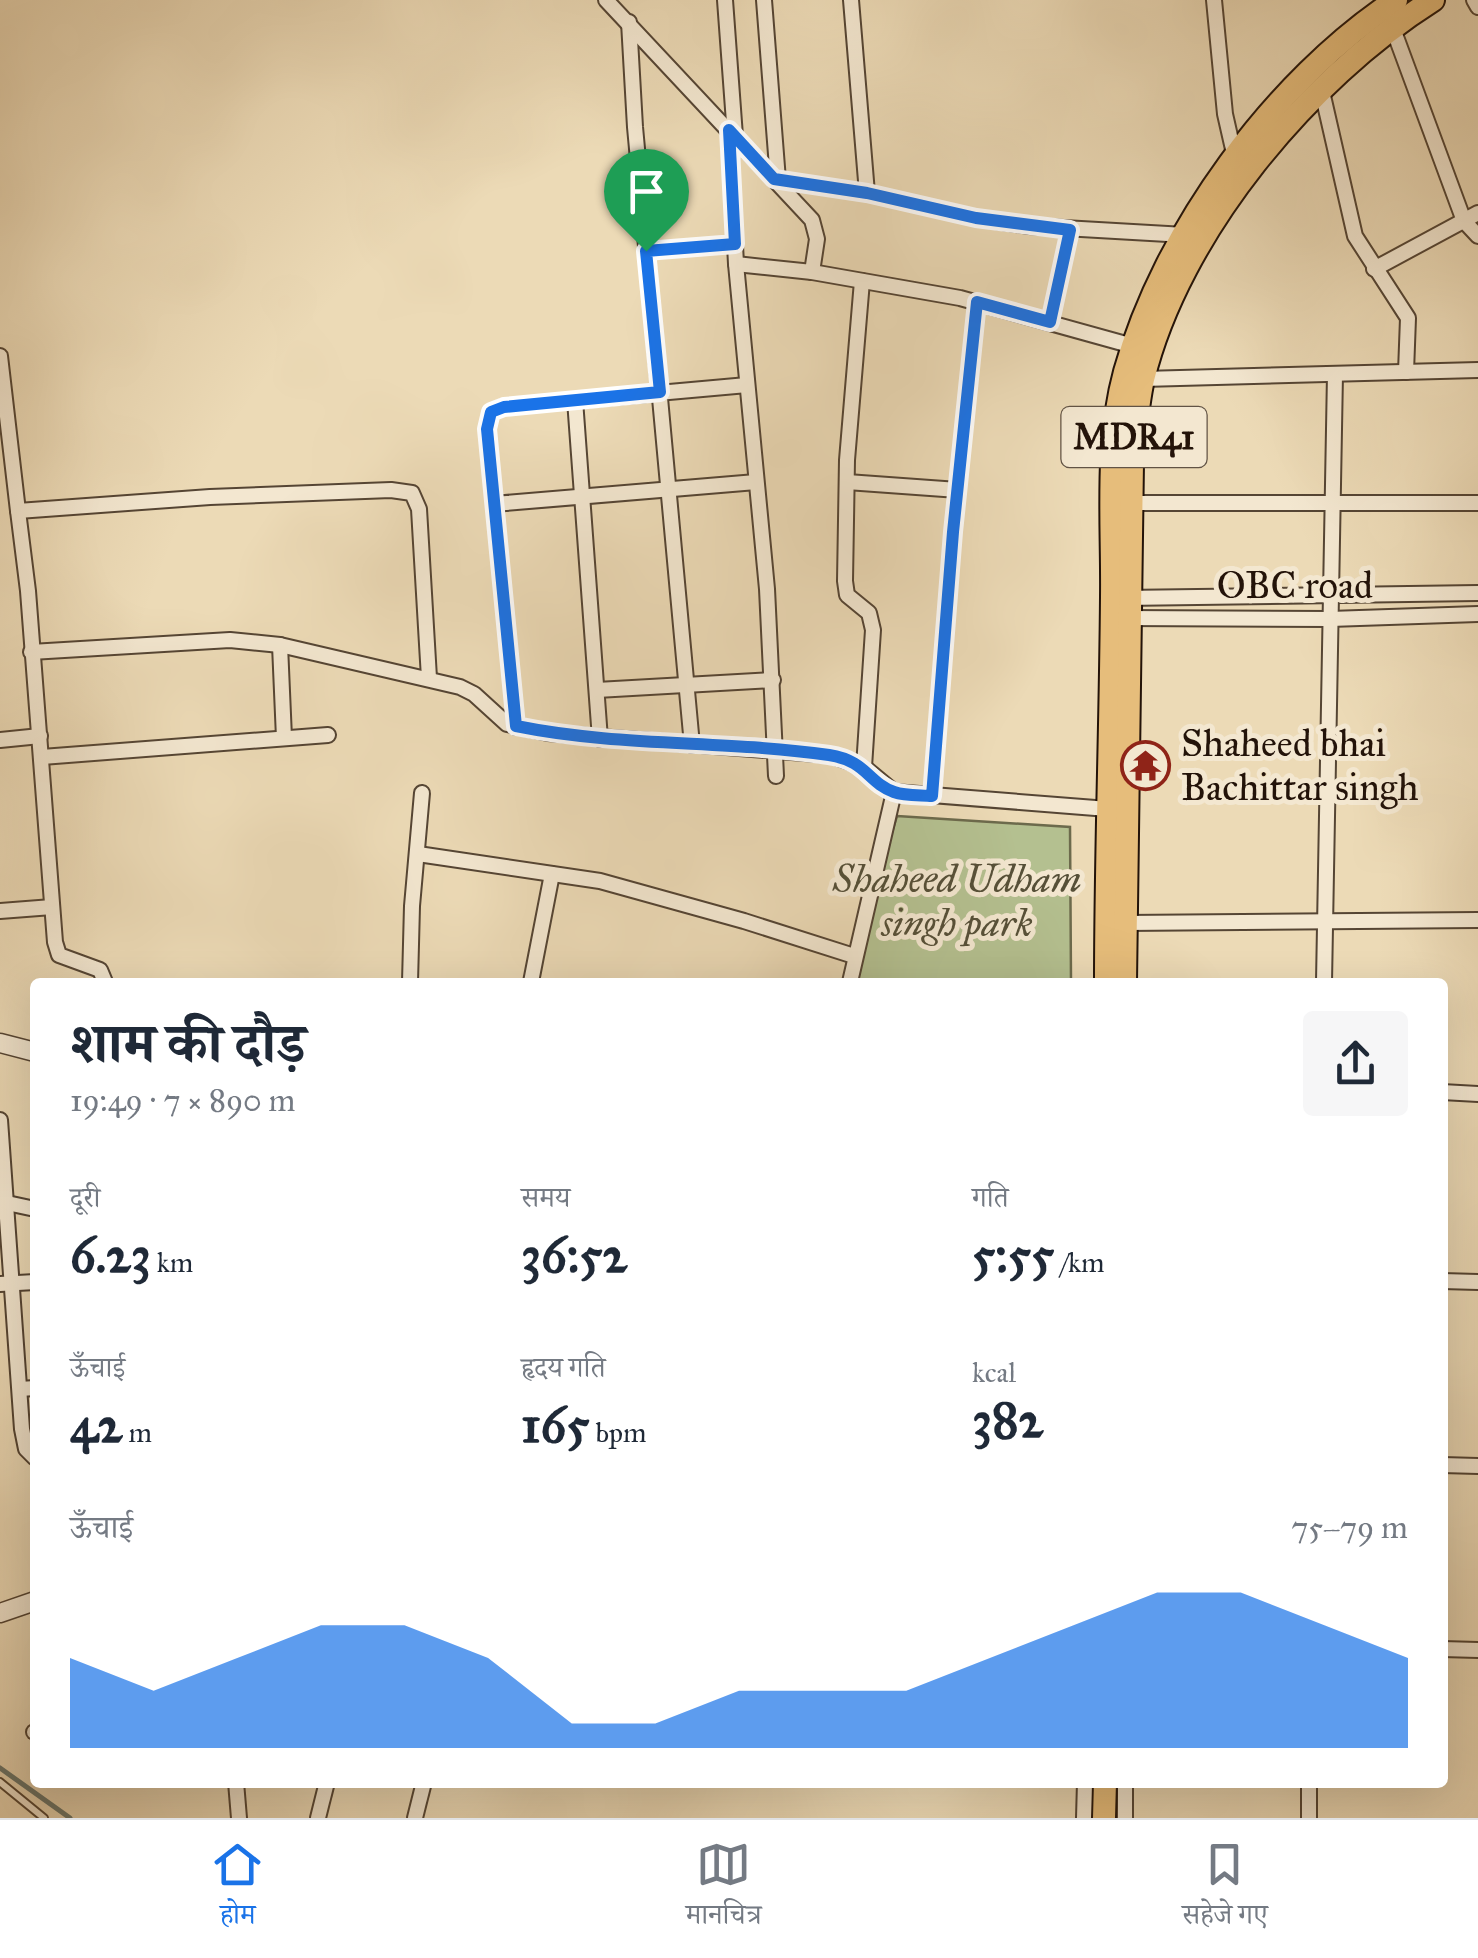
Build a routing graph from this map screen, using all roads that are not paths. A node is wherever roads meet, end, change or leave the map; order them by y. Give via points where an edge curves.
1 (606, 0) edge
2 (724, 0) edge
3 (764, 0) edge
4 (851, 0) edge
5 (1214, 0) edge
6 (1396, 0) edge
7 (1434, 0) edge
8 (1474, 0) edge
9 (1478, 7) edge
10 (624, 12) edge
11 (1392, 26) junction
12 (1321, 86) junction
13 (732, 134) junction
14 (1242, 165) junction
15 (776, 179) junction
16 (867, 193) junction
17 (1471, 217) edge
18 (1070, 230) junction
19 (1185, 235) junction
20 (1478, 236) edge
21 (735, 244) junction
22 (646, 251) junction
23 (736, 264) junction
24 (1374, 269) junction
25 (812, 272) junction
26 (862, 281) junction
27 (977, 302) junction
28 (1050, 322) junction
29 (1134, 346) junction
30 (0, 356) edge
31 (1478, 370) edge
32 (1406, 372) junction
33 (1335, 374) junction
34 (1143, 380) junction
35 (746, 386) junction
36 (660, 392) junction
37 (575, 400) junction
38 (756, 482) junction
39 (847, 482) junction
40 (668, 488) junction
41 (958, 490) junction
42 (582, 496) junction
43 (1131, 503) junction
44 (1333, 503) junction
45 (1478, 503) edge
46 (494, 504) junction
47 (18, 511) junction
48 (1478, 593) edge
49 (1331, 595) junction
50 (1121, 608) junction
51 (1478, 614) edge
52 (1330, 619) junction
53 (280, 645) junction
54 (31, 652) junction
55 (429, 678) junction
56 (773, 680) junction
57 (686, 686) junction
58 (596, 690) junction
59 (516, 726) junction
60 (328, 735) dead end
61 (40, 736) junction
62 (284, 738) junction
63 (600, 739) junction
64 (0, 740) edge
65 (692, 746) junction
66 (778, 749) junction
67 (42, 757) junction
68 (864, 767) junction
69 (776, 776) dead end
70 (894, 792) junction
71 (422, 793) dead end
72 (932, 796) junction
73 (1108, 808) junction
74 (418, 854) junction
75 (552, 874) junction
76 (52, 907) junction
77 (0, 911) edge
78 (1323, 919) junction
79 (1478, 920) edge
80 (1125, 923) junction
81 (854, 956) junction
82 (104, 978) edge
83 (410, 978) edge
84 (532, 978) edge
85 (851, 978) edge
86 (1106, 978) edge
87 (1125, 978) edge
88 (1324, 978) edge
89 (0, 1043) edge
90 (30, 1051) edge
91 (1448, 1092) edge
92 (1478, 1094) edge
93 (0, 1120) edge
94 (7, 1202) junction
95 (30, 1207) edge
96 (1448, 1281) edge
97 (1478, 1282) edge
98 (7, 1283) edge
99 (28, 1389) edge
100 (30, 1455) edge
101 (1448, 1465) edge
102 (1478, 1466) edge
103 (30, 1603) edge
104 (0, 1613) edge
105 (1448, 1649) edge
106 (1478, 1650) edge
107 (0, 1782) edge
108 (236, 1788) edge
109 (326, 1788) edge
110 (422, 1788) edge
111 (1085, 1788) edge
112 (1106, 1788) edge
113 (1126, 1788) edge
114 (1309, 1788) edge
115 (44, 1818) edge
116 (239, 1818) edge
117 (318, 1818) edge
118 (415, 1818) edge
119 (1084, 1818) edge
120 (1104, 1818) edge
121 (1125, 1818) edge
122 (1309, 1818) edge

1 - 10 street
2 - 13 street
3 - 15 street
4 - 16 street
5 - 14 street via 1225,114
6 - 14 highway, MDR41 via 1323,58 1256,130
7 - 11 highway, MDR41
8 - 9 street
10 - 13 street
10 - 22 street
11 - 12 highway, MDR41
11 - 17 street
12 - 14 highway, MDR41
12 - 24 street via 1355,236
13 - 15 street
13 - 21 street
14 - 19 highway, MDR41
14 - 34 highway, MDR41 via 1178,289
15 - 16 street
15 - 25 street via 816,225
16 - 18 street via 976,218
17 - 20 street
17 - 24 street
18 - 19 street
18 - 28 street
19 - 29 highway, MDR41
21 - 22 street
21 - 23 street
22 - 36 street
23 - 25 street
23 - 35 street
24 - 32 street via 1408,318
25 - 26 street
26 - 27 street
26 - 39 street
27 - 28 street
27 - 41 street
28 - 29 street
29 - 50 highway, MDR41 via 1112,461
30 - 47 street
31 - 32 street
32 - 33 street
33 - 34 street
33 - 44 street
34 - 43 highway, MDR41
35 - 36 street
35 - 38 street
36 - 37 street
36 - 40 street
37 - 42 street
37 - 46 street via 491,412
38 - 40 street
38 - 56 street
39 - 41 street
39 - 68 street via 845,589 869,613 872,630
40 - 42 street
40 - 57 street
41 - 72 street
42 - 46 street
42 - 58 street
43 - 44 street
43 - 50 highway, MDR41
44 - 45 street
44 - 49 street
46 - 59 street
47 - 54 street
47 - 55 street via 210,497 412,494 419,510
48 - 49 street, OBC road
49 - 50 street, OBC road
49 - 52 street
50 - 52 street, OBC road
50 - 73 highway, MDR41
50 - 80 highway, MDR41
51 - 52 street, OBC road
52 - 78 street
53 - 54 street via 183,641
53 - 55 street
53 - 62 street
54 - 61 street
55 - 59 street via 474,694
56 - 57 street
56 - 66 street
57 - 58 street
57 - 65 street
58 - 63 street
59 - 63 street
60 - 62 street
61 - 64 street
61 - 67 street
62 - 67 street
63 - 65 street
65 - 66 street
66 - 68 street
66 - 69 street
67 - 76 street
68 - 70 street
70 - 72 street
70 - 81 street
71 - 74 street
72 - 73 street
73 - 86 highway, MDR41
74 - 75 street
74 - 83 street
75 - 81 street via 744,920
75 - 84 street
76 - 77 street
76 - 82 street via 59,955 94,966
78 - 79 street
78 - 80 street
78 - 88 street
80 - 87 highway, MDR41
81 - 85 street
89 - 90 street
91 - 92 street
93 - 94 street
94 - 95 street
94 - 98 street
96 - 97 street
98 - 99 street
99 - 100 street via 24,1442
101 - 102 street
103 - 104 street
105 - 106 street
107 - 115 lane
108 - 116 street
109 - 117 street
110 - 118 street
111 - 119 street
112 - 120 highway
113 - 121 street
114 - 122 street

